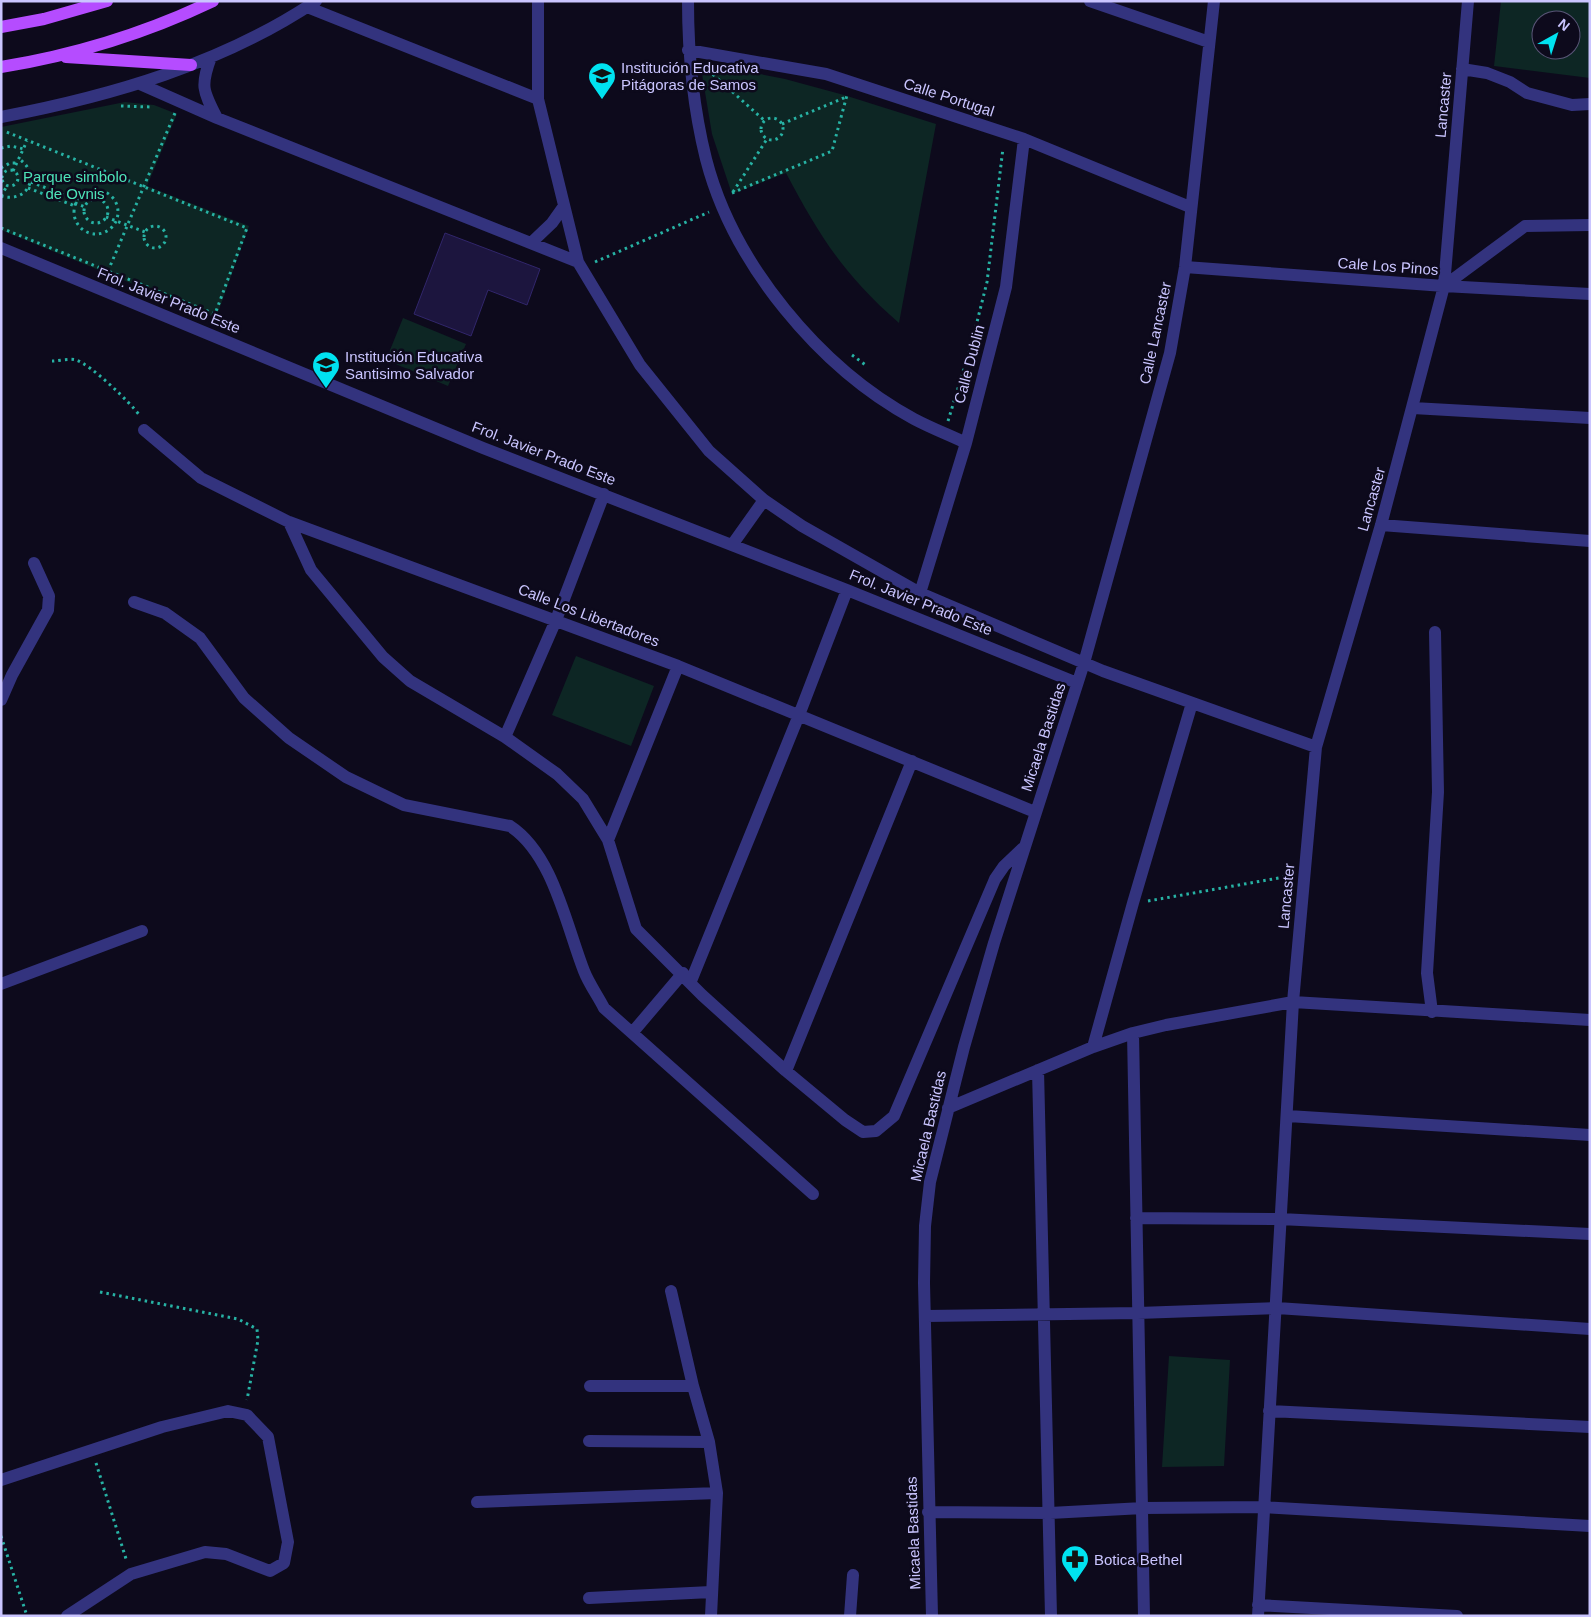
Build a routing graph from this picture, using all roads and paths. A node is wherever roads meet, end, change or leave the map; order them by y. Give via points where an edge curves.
1 (107, 1) edge
2 (213, 1) edge
3 (538, 1) edge
4 (688, 1) edge
5 (1090, 1) edge
6 (1214, 1) edge
7 (1468, 1) edge
8 (312, 4) edge
9 (1, 27) edge
10 (1209, 42) junction
11 (688, 50) junction
12 (56, 56) junction
13 (211, 57) junction
14 (191, 65) junction
15 (708, 66) dead end
16 (1, 67) edge
17 (1462, 70) junction
18 (850, 82) junction
19 (140, 84) junction
20 (840, 94) dead end
21 (847, 96) junction
22 (538, 99) junction
23 (856, 99) dead end
24 (180, 101) junction
25 (1590, 104) edge
26 (1, 117) edge
27 (217, 118) junction
28 (765, 121) junction
29 (782, 124) junction
30 (1, 130) edge
31 (1005, 133) junction
32 (768, 138) junction
33 (1024, 139) junction
34 (27, 141) junction
35 (994, 144) dead end
36 (1003, 147) junction
37 (1, 148) edge
38 (24, 149) junction
39 (19, 159) junction
40 (17, 163) junction
41 (13, 171) junction
42 (2, 174) edge
43 (31, 182) junction
44 (6, 186) junction
45 (142, 186) junction
46 (28, 188) junction
47 (733, 193) junction
48 (1, 196) edge
49 (720, 202) junction
50 (737, 202) dead end
51 (76, 203) junction
52 (564, 206) junction
53 (85, 207) junction
54 (1190, 207) junction
55 (106, 217) junction
56 (116, 221) junction
57 (126, 225) junction
58 (1590, 225) edge
59 (1, 228) edge
60 (145, 232) junction
61 (531, 243) junction
62 (1, 248) edge
63 (579, 265) junction
64 (1184, 267) junction
65 (108, 270) junction
66 (1444, 286) junction
67 (100, 290) junction
68 (1590, 294) edge
69 (848, 351) dead end
70 (52, 361) dead end
71 (874, 372) dead end
72 (1413, 408) junction
73 (944, 418) dead end
74 (949, 418) junction
75 (1590, 418) edge
76 (144, 430) joint
77 (944, 433) junction
78 (966, 444) junction
79 (604, 494) junction
80 (764, 500) junction
81 (289, 522) junction
82 (1380, 525) junction
83 (1590, 541) edge
84 (732, 545) junction
85 (34, 563) dead end
86 (846, 590) junction
87 (920, 593) junction
88 (134, 602) dead end
89 (556, 620) junction
90 (1435, 632) dead end
91 (1084, 663) junction
92 (678, 666) junction
93 (1077, 683) junction
94 (1, 700) edge
95 (1192, 704) junction
96 (799, 715) junction
97 (505, 737) junction
98 (1316, 747) junction
99 (912, 761) junction
100 (1035, 812) junction
101 (608, 840) junction
102 (1023, 848) junction
103 (1305, 874) junction
104 (1132, 903) junction
105 (142, 931) dead end
106 (687, 977) junction
107 (1, 984) edge
108 (1293, 1002) junction
109 (1432, 1012) junction
110 (1590, 1020) edge
111 (632, 1033) junction
112 (1133, 1033) junction
113 (1093, 1047) junction
114 (1038, 1070) junction
115 (786, 1071) junction
116 (948, 1108) junction
117 (1288, 1116) junction
118 (1590, 1135) edge
119 (813, 1194) dead end
120 (1136, 1218) junction
121 (1280, 1218) junction
122 (1590, 1234) edge
123 (671, 1291) dead end
124 (100, 1292) dead end
125 (1277, 1308) junction
126 (1138, 1313) junction
127 (1042, 1315) junction
128 (926, 1316) junction
129 (1590, 1329) edge
130 (590, 1386) dead end
131 (693, 1386) junction
132 (1269, 1411) junction
133 (247, 1416) junction
134 (1590, 1427) edge
135 (590, 1441) dead end
136 (709, 1442) junction
137 (92, 1448) junction
138 (1, 1480) edge
139 (717, 1493) junction
140 (477, 1502) dead end
141 (1263, 1507) junction
142 (1143, 1508) junction
143 (928, 1512) junction
144 (1050, 1513) junction
145 (1590, 1526) edge
146 (1, 1536) edge
147 (131, 1574) junction
148 (853, 1575) dead end
149 (711, 1592) junction
150 (589, 1598) dead end
151 (1258, 1611) edge
152 (28, 1616) edge
153 (67, 1616) edge
154 (711, 1616) edge
155 (850, 1616) edge
156 (932, 1616) edge
157 (1051, 1616) edge
158 (1144, 1616) edge
159 (1457, 1616) edge

1 - 9 main road
2 - 12 main road via 128,36
3 - 22 street
4 - 11 street
5 - 10 street
6 - 10 street, Calle Lancaster
7 - 17 street, Lancaster
8 - 13 street
8 - 22 street
10 - 54 street, Calle Lancaster
11 - 18 street, Calle Portugal via 826,74
11 - 49 street via 706,160
12 - 14 main road
12 - 16 main road
13 - 14 street
13 - 27 street via 204,76 205,94
14 - 19 street
15 - 28 path via 705,67
17 - 25 street via 1487,73 1527,93 1554,101
17 - 66 street, Lancaster
18 - 21 path
18 - 31 street, Calle Portugal
19 - 24 street
19 - 26 street via 63,105
20 - 21 path
21 - 23 path
21 - 29 path
21 - 47 path via 832,151
22 - 52 street
24 - 27 street
24 - 45 path
27 - 61 street
28 - 29 path via 772,118
28 - 32 path via 761,129
29 - 32 path via 781,135 772,140
30 - 34 path
31 - 33 street, Calle Portugal
31 - 36 path
32 - 47 path
33 - 54 street, Calle Portugal
33 - 78 street, Calle Dublin via 1006,287
34 - 38 path
34 - 45 path
35 - 36 path
36 - 74 path via 986,282
37 - 38 path
38 - 39 path
39 - 40 path
39 - 43 path via 29,168
40 - 41 path
40 - 42 path via 10,163
41 - 42 path
41 - 44 path via 18,176 16,185
42 - 44 path
43 - 46 path
43 - 51 path
44 - 48 path
45 - 57 path
45 - 65 path via 247,228 215,314
46 - 48 path via 13,198
46 - 51 path
47 - 49 path
47 - 50 path
49 - 63 path
49 - 77 street via 758,272 784,309 823,351 865,386 914,419
51 - 53 path
51 - 56 path via 90,191 106,193 116,205
51 - 56 path via 76,222 88,232 104,232
52 - 61 street
52 - 63 street
53 - 55 path via 84,213 91,222 97,223
53 - 55 path via 92,199 102,200 108,208
54 - 64 street, Calle Lancaster
55 - 56 path
56 - 57 path
57 - 60 path
57 - 65 path
58 - 66 street via 1525,226
59 - 65 path
60 - 60 path via 152,226 160,227 165,240 153,248 145,241
61 - 63 street
62 - 67 street, Frol. Javier Prado Este
63 - 80 street via 640,365 709,451
64 - 66 street, Cale Los Pinos
64 - 91 street, Calle Lancaster via 1170,353
65 - 67 path
66 - 68 street, Cale Los Pinos
66 - 72 street, Lancaster
67 - 79 street, Frol. Javier Prado Este via 483,448
69 - 71 path
70 - 76 path via 76,360 99,376 133,407
72 - 75 street
72 - 82 street, Lancaster
73 - 74 path
74 - 77 path
76 - 81 street, Calle Los Libertadores via 201,478
77 - 78 street
78 - 87 street, Calle Dublin
79 - 84 street, Frol. Javier Prado Este
79 - 89 street
80 - 84 street
80 - 87 street via 802,526
81 - 89 street, Calle Los Libertadores
81 - 97 street via 311,570 383,657 410,681
82 - 83 street
82 - 98 street, Lancaster
84 - 86 street, Frol. Javier Prado Este
85 - 94 street via 50,596 48,610
86 - 93 street, Frol. Javier Prado Este
86 - 96 street
87 - 91 street
88 - 111 street via 165,613 200,638 244,698 289,738 346,777 404,805 510,826 522,834 533,844 562,906 584,972 604,1008
89 - 92 street, Calle Los Libertadores
89 - 97 street
90 - 109 street via 1438,792 1427,973
91 - 93 street, Micaela Bastidas
91 - 95 street
92 - 96 street, Calle Los Libertadores
92 - 101 street
93 - 100 street, Micaela Bastidas
95 - 98 street
95 - 104 street
96 - 99 street, Calle Los Libertadores
96 - 106 street
97 - 101 street via 557,774 583,799
98 - 103 street, Lancaster
99 - 100 street, Calle Los Libertadores
99 - 115 street
100 - 102 street, Micaela Bastidas
101 - 106 street via 636,929
102 - 115 street via 995,879 894,1116 885,1125 876,1131 863,1132
102 - 116 street, Micaela Bastidas
103 - 104 path
103 - 108 street, Lancaster
104 - 113 street
105 - 107 street
106 - 111 street
106 - 115 street via 702,995
108 - 109 street
108 - 112 street
108 - 117 street, Lancaster
109 - 110 street
111 - 119 street
112 - 113 street
112 - 120 street
113 - 114 street
114 - 116 street
114 - 127 street
116 - 128 street, Micaela Bastidas via 927,1205
117 - 118 street
117 - 121 street, Lancaster
120 - 121 street
120 - 126 street
121 - 122 street
121 - 125 street, Lancaster
123 - 131 street
124 - 133 path via 238,1319 257,1329 258,1340 247,1390
125 - 126 street
125 - 129 street
125 - 132 street, Lancaster
126 - 127 street
126 - 142 street
127 - 128 street
127 - 144 street
128 - 143 street, Micaela Bastidas
130 - 131 street
131 - 136 street
132 - 134 street
132 - 141 street, Lancaster
133 - 137 street via 228,1411
133 - 147 street via 268,1437 288,1542 284,1563 270,1570 226,1554 204,1552
135 - 136 street
136 - 139 street
137 - 138 street
137 - 147 path
139 - 140 street
139 - 149 street
141 - 142 street
141 - 145 street
141 - 151 street, Lancaster
142 - 144 street
142 - 158 street
143 - 144 street
143 - 156 street, Micaela Bastidas
144 - 157 street
146 - 152 path
147 - 153 street
148 - 155 street
149 - 150 street
149 - 154 street
151 - 159 street

